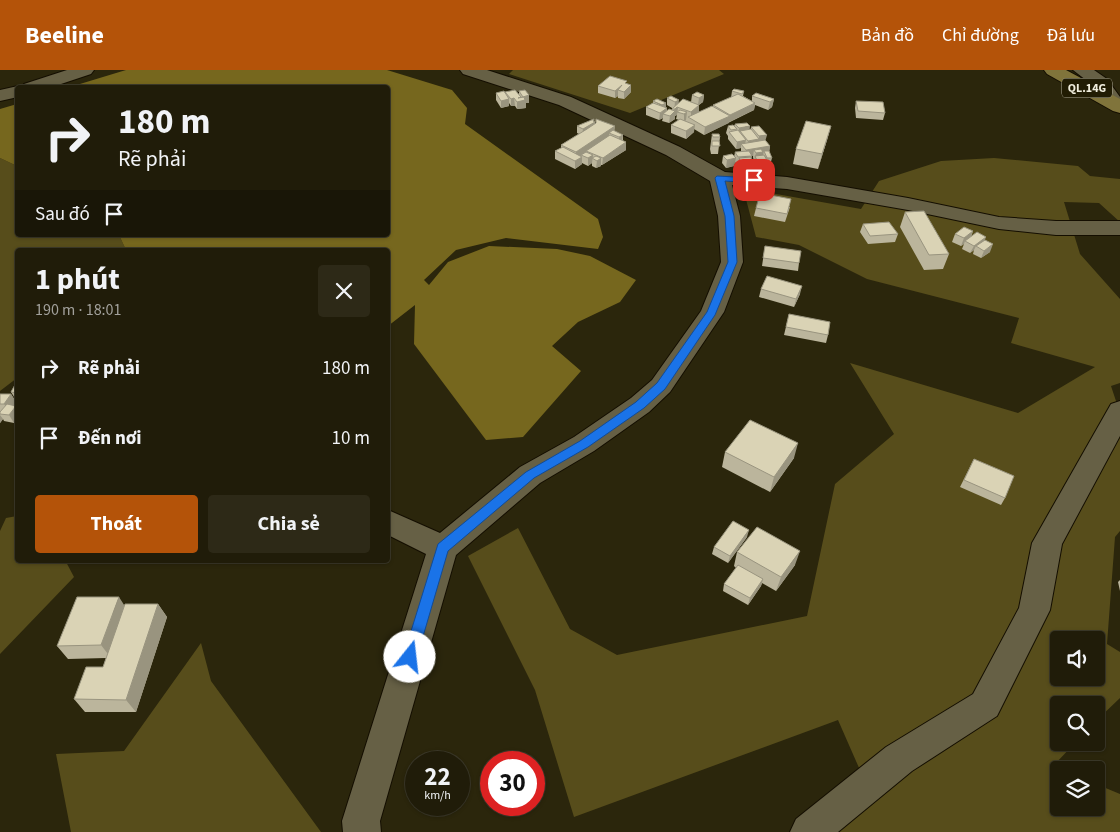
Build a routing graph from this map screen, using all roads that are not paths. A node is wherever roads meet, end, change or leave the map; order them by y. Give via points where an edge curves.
1 (85, 70) edge
2 (469, 70) edge
3 (1053, 70) edge
4 (1082, 70) edge
5 (39, 85) edge
6 (15, 92) edge
7 (0, 96) edge
8 (1118, 105) edge
9 (720, 178) junction
10 (1120, 228) edge
11 (1120, 411) edge
12 (390, 523) edge
13 (442, 548) junction
14 (362, 832) edge
15 (808, 832) edge

1 - 5 street
2 - 9 street via 565,101 673,151
3 - 8 main road, QL.14G
4 - 8 street via 1101,84
6 - 7 street
9 - 10 street via 787,182 999,223 1056,228
9 - 13 street via 730,216 732,262 712,312 661,386 640,405 584,444 530,475
11 - 15 street via 1047,543 1034,610 985,705 899,759
12 - 13 street
13 - 14 street via 361,821

